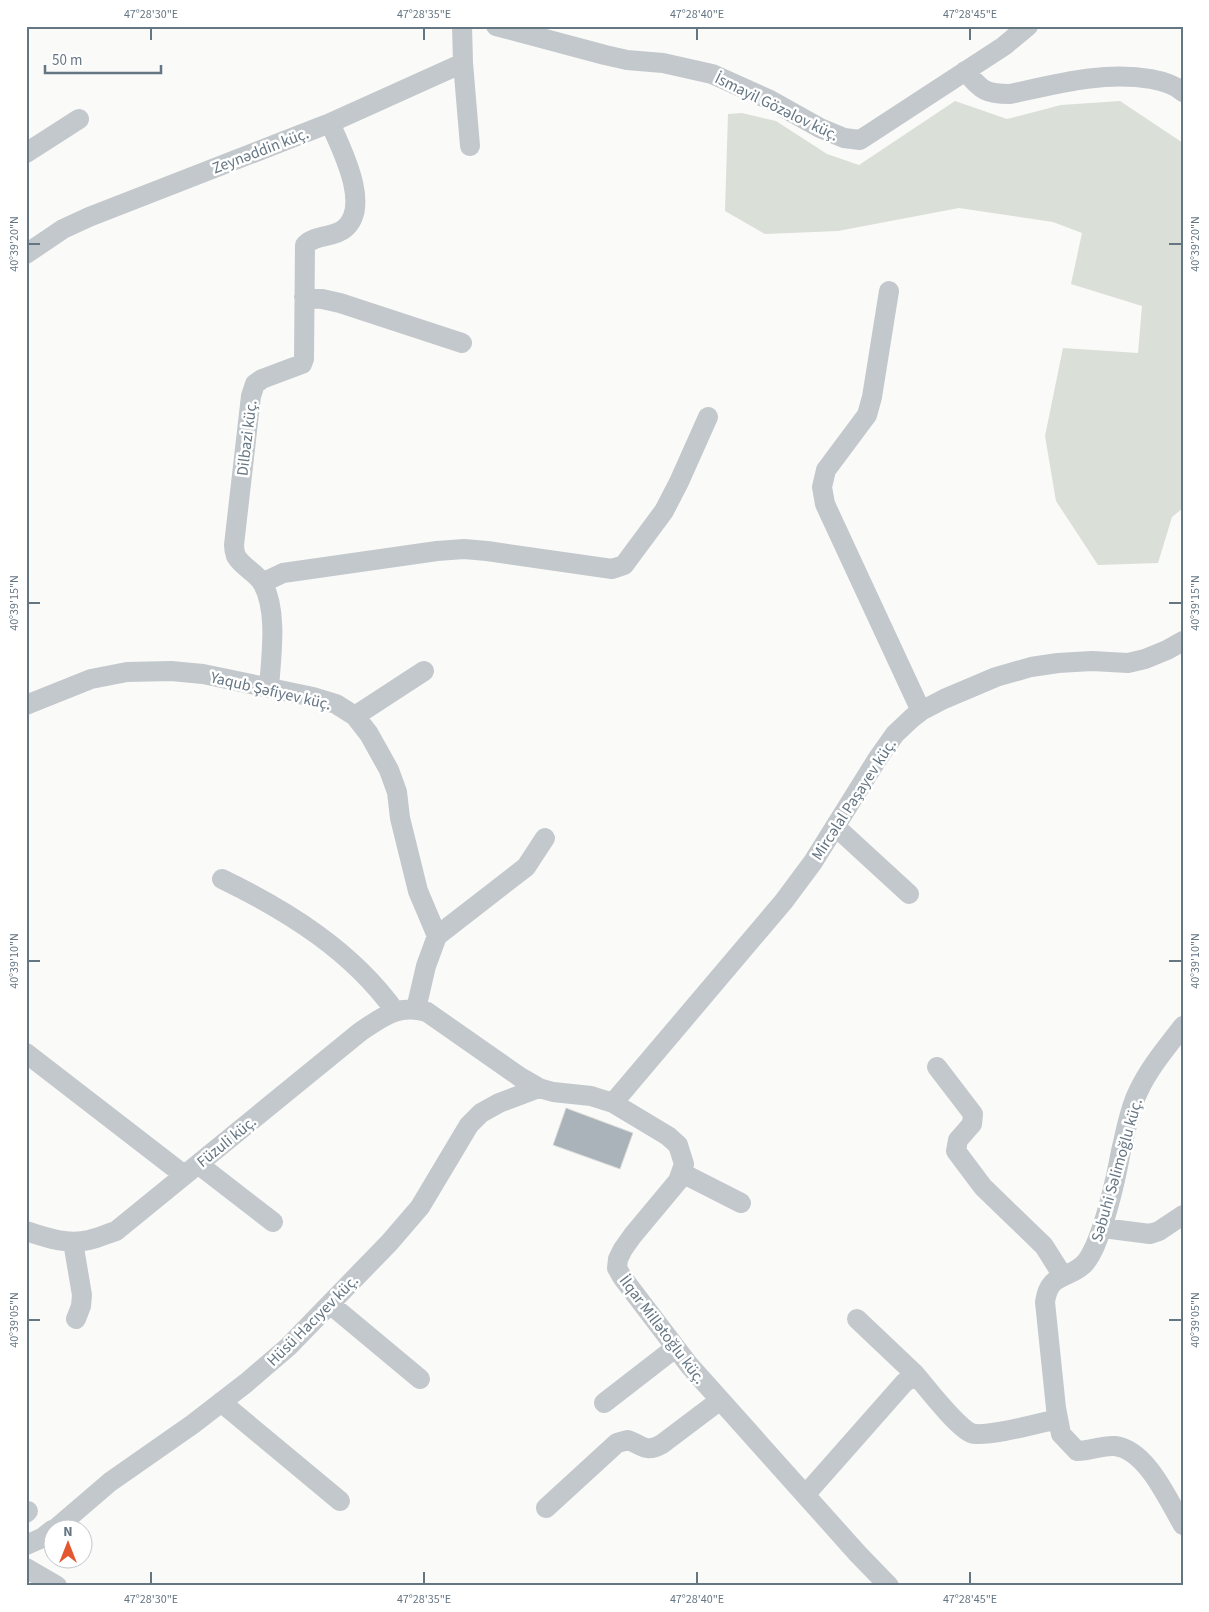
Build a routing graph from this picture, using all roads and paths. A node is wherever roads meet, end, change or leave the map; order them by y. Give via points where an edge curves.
1 (462, 26) edge
2 (496, 26) edge
3 (1028, 26) edge
4 (463, 63) junction
5 (965, 71) junction
6 (1183, 92) edge
7 (79, 119) dead end
8 (330, 123) junction
9 (470, 146) dead end
10 (26, 152) edge
11 (26, 254) edge
12 (889, 291) dead end
13 (304, 297) junction
14 (462, 342) dead end
15 (708, 417) dead end
16 (262, 582) junction
17 (1183, 641) edge
18 (424, 671) dead end
19 (269, 688) junction
20 (26, 705) edge
21 (921, 711) junction
22 (356, 716) junction
23 (836, 827) junction
24 (545, 838) dead end
25 (222, 879) dead end
26 (909, 894) dead end
27 (437, 936) junction
28 (416, 1009) junction
29 (395, 1011) junction
30 (1183, 1026) edge
31 (26, 1053) edge
32 (937, 1067) dead end
33 (539, 1088) junction
34 (613, 1102) junction
35 (191, 1169) junction
36 (682, 1173) junction
37 (741, 1203) dead end
38 (1183, 1216) edge
39 (273, 1222) dead end
40 (1103, 1228) junction
41 (26, 1231) edge
42 (73, 1242) junction
43 (1063, 1276) junction
44 (330, 1304) junction
45 (76, 1319) dead end
46 (857, 1319) dead end
47 (675, 1348) junction
48 (915, 1374) junction
49 (420, 1379) dead end
50 (720, 1401) junction
51 (221, 1402) junction
52 (604, 1403) dead end
53 (1058, 1419) junction
54 (806, 1494) junction
55 (340, 1502) dead end
56 (546, 1508) dead end
57 (65, 1520) edge
58 (1183, 1525) edge
59 (42, 1538) edge
60 (26, 1545) edge
61 (26, 1568) edge
62 (57, 1586) edge
63 (889, 1586) edge

1 - 4 street
2 - 5 street, İsmayil Gözəlov küç. via 612,57 663,63 712,74 770,100 820,128 844,138 860,140
3 - 5 street, İsmayil Gözəlov küç.
4 - 8 street, Zeynəddin küç.
4 - 9 street
5 - 6 street via 986,92 998,94 1111,76 1163,82
7 - 10 street
8 - 11 street, Zeynəddin küç. via 89,217 63,229
8 - 13 street, Dilbazi küç. via 353,182 355,206 352,220 343,230 310,240 305,245
12 - 21 street via 867,415 826,470 822,487 825,504
13 - 14 street via 340,303
13 - 16 street, Dilbazi küç. via 302,364 262,379 255,384 251,396 234,545 236,557
15 - 16 street via 664,511 624,565 612,569 487,550 437,551 283,574
16 - 19 street, Dilbazi küç. via 271,617
17 - 21 street, Mircəlal Paşayev küç. via 1128,663 1092,661 1031,667 996,678
18 - 22 street
19 - 20 street, Yaqub Şəfiyev küç. via 203,674 127,672 91,679
19 - 22 street, Yaqub Şəfiyev küç. via 336,704
21 - 23 street, Mircəlal Paşayev küç. via 895,734
22 - 27 street, Yaqub Şəfiyev küç. via 389,770 418,891
23 - 26 street
23 - 34 street, Mircəlal Paşayev küç. via 784,901
24 - 27 street via 526,867
25 - 29 street via 312,930 352,963
27 - 28 street
28 - 29 street, Füzuli küç.
28 - 33 street via 435,1016
29 - 35 street, Füzuli küç. via 360,1032
30 - 40 street, Səbuhi Səlimoğlu küç. via 1137,1093 1128,1118
31 - 35 street
32 - 43 street via 973,1114 972,1124 958,1140 956,1151 983,1187 1044,1246
33 - 34 street
33 - 44 street, Hüsü Hacıyev küç. via 499,1102 469,1125 420,1206
34 - 36 street via 678,1145 684,1164
35 - 39 street
35 - 42 street, Füzuli küç. via 116,1230 90,1240
36 - 37 street
36 - 47 street, İlqar Millətoğlu küç. via 628,1242 618,1259 617,1268
38 - 40 street via 1150,1234
40 - 43 street, Səbuhi Səlimoğlu küç. via 1083,1265
41 - 42 street, Füzuli küç.
42 - 45 street via 82,1295
43 - 53 street, Səbuhi Səlimoğlu küç. via 1051,1284 1044,1302
44 - 49 street
44 - 51 street, Hüsü Hacıyev küç. via 288,1347
46 - 48 street
47 - 50 street, İlqar Millətoğlu küç.
47 - 52 street
48 - 53 street via 961,1426 972,1433 989,1433
48 - 54 street
50 - 54 street, İlqar Millətoğlu küç.
50 - 56 street via 653,1449 643,1449 628,1440 617,1443
51 - 55 street
51 - 57 street, Hüsü Hacıyev küç. via 110,1482
53 - 58 street, Səbuhi Səlimoğlu küç. via 1061,1434 1077,1451 1117,1446 1134,1453 1148,1466
54 - 63 street, İlqar Millətoğlu küç.
59 - 60 street, Hüsü Hacıyev küç.
61 - 62 street

